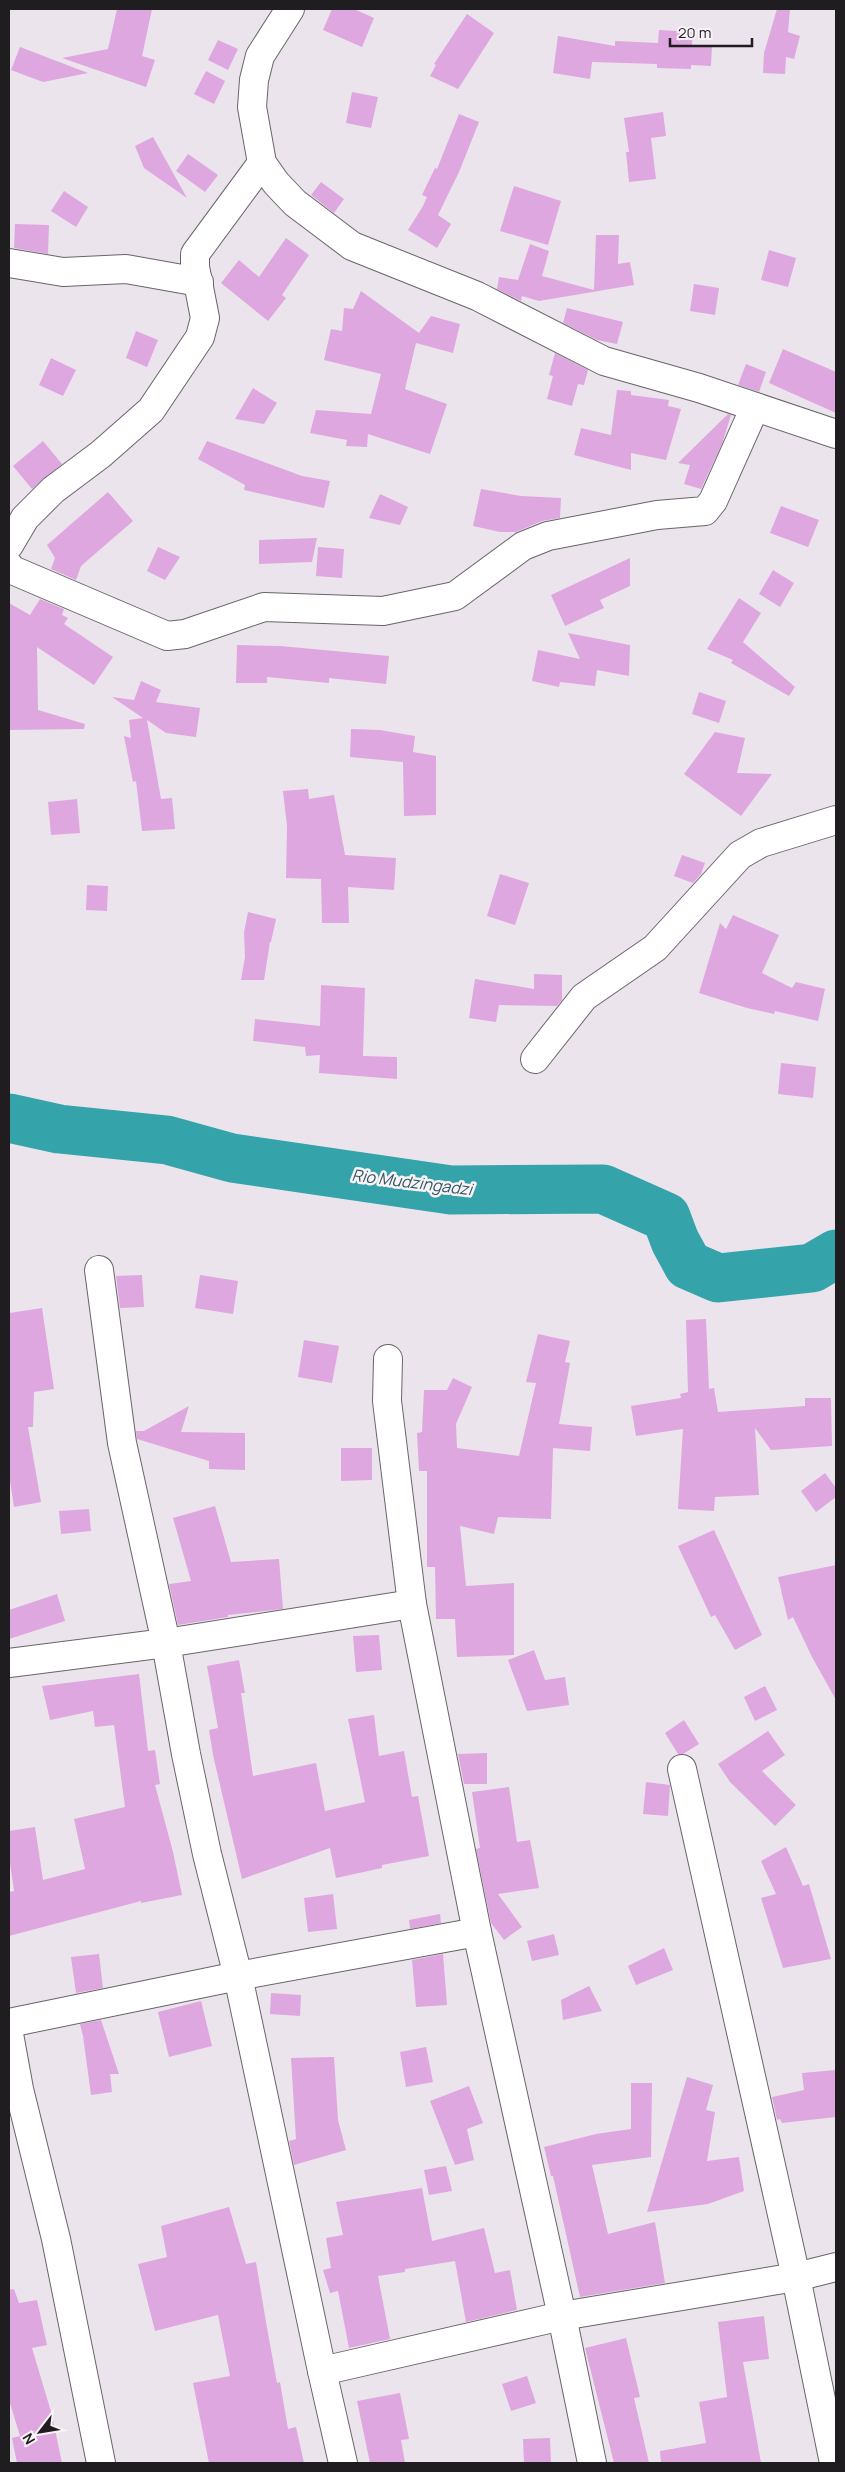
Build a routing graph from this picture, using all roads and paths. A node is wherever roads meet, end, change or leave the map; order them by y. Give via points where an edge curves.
1 (290, 9) edge
2 (262, 163) junction
3 (9, 263) edge
4 (199, 282) junction
5 (755, 407) junction
6 (836, 434) edge
7 (9, 545) edge
8 (9, 566) edge
9 (836, 820) edge
10 (535, 1059) dead end
11 (99, 1270) dead end
12 (388, 1359) dead end
13 (412, 1604) junction
14 (166, 1642) junction
15 (9, 1662) edge
16 (682, 1769) dead end
17 (477, 1932) junction
18 (238, 1976) junction
19 (9, 2023) edge
20 (9, 2034) edge
21 (836, 2267) edge
22 (796, 2277) junction
23 (562, 2316) junction
24 (322, 2371) junction
25 (101, 2463) edge
26 (343, 2463) edge
27 (592, 2463) edge
28 (834, 2463) edge

1 - 2 street via 260,56 254,80 252,107
2 - 4 street via 196,254
2 - 5 street via 295,203 352,246 477,296 604,361
3 - 4 street via 63,272 126,269
4 - 7 street via 205,318 200,337 151,410 53,490 24,518
5 - 6 street
5 - 8 street via 713,501 705,511 656,515 548,536 523,546 455,596 383,612 264,607 185,634 167,636
9 - 10 street via 761,843 740,856 655,948 584,997
11 - 14 street via 122,1443
12 - 13 street via 387,1401
13 - 14 street
13 - 17 street
14 - 15 street
14 - 18 street via 205,1845
16 - 22 street
17 - 18 street
17 - 23 street
18 - 19 street
18 - 24 street
20 - 25 street via 19,2089 58,2248
21 - 22 street
22 - 23 street
22 - 28 street
23 - 24 street
23 - 27 street
24 - 26 street

